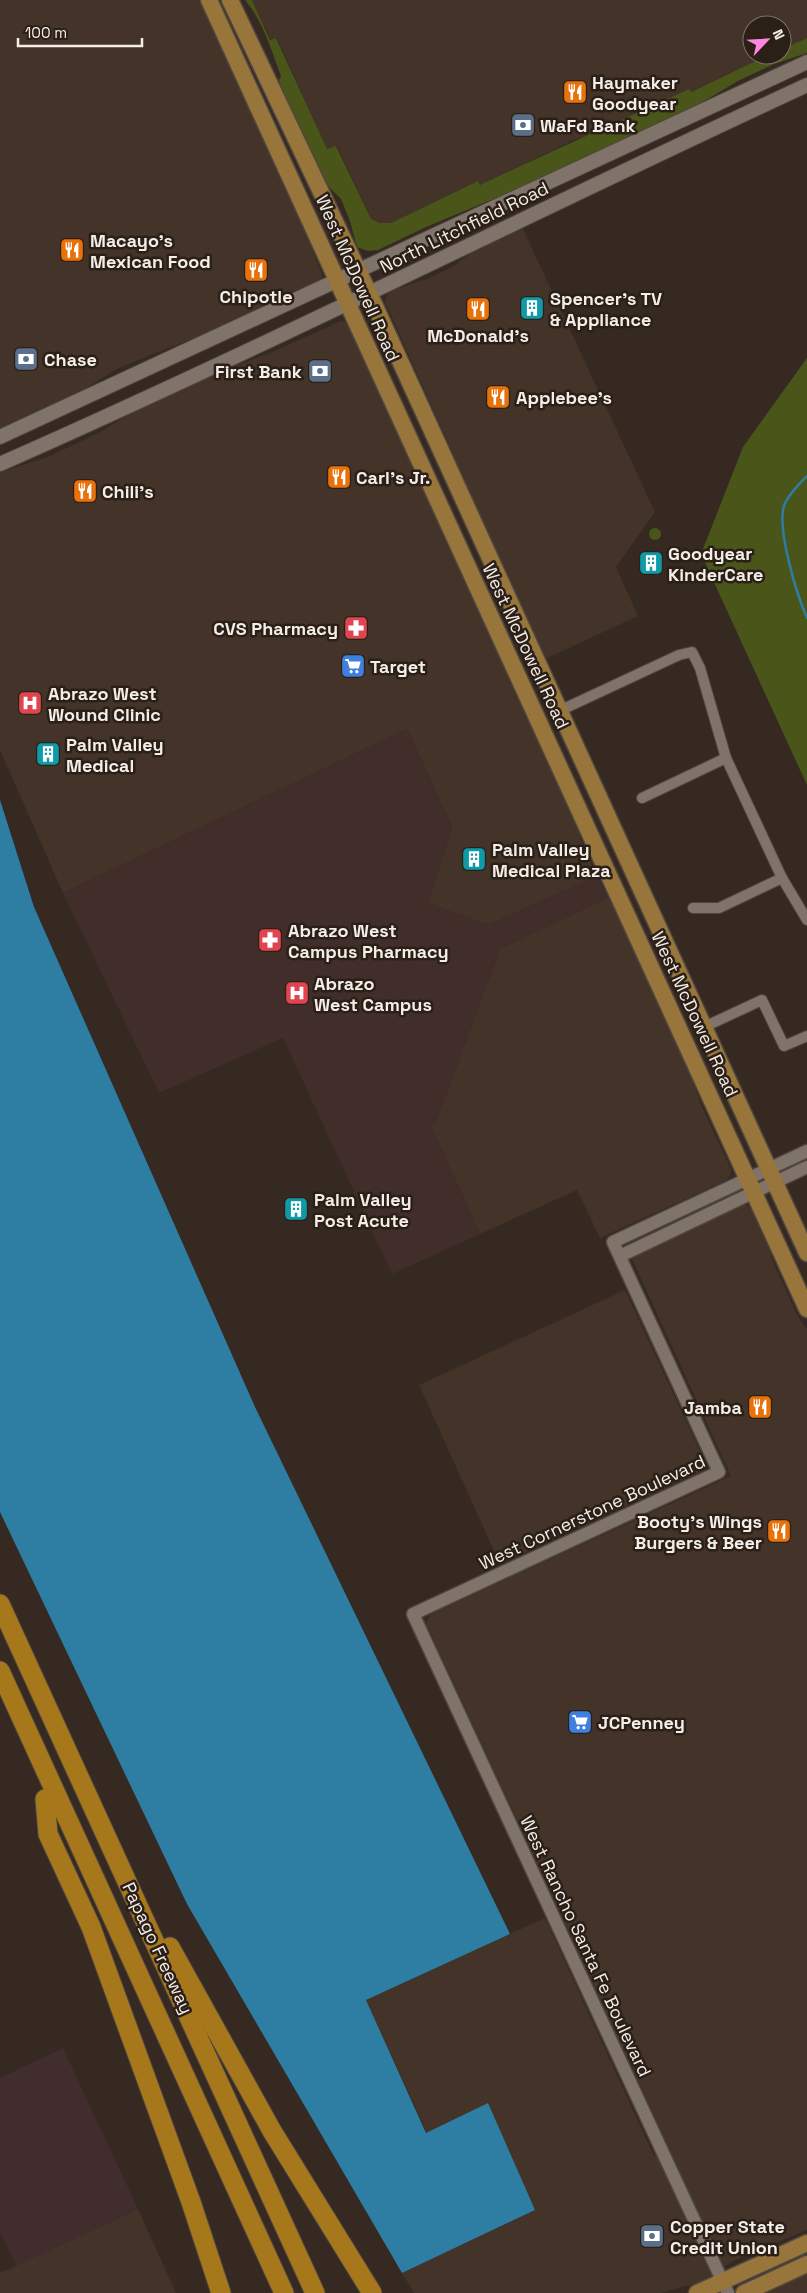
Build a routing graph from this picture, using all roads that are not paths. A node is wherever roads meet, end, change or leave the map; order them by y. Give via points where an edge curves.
1 (209, 0) edge
2 (230, 0) edge
3 (807, 62) edge
4 (807, 85) edge
5 (721, 102) junction
6 (729, 121) junction
7 (358, 271) junction
8 (338, 281) junction
9 (370, 294) junction
10 (348, 304) junction
11 (0, 437) edge
12 (0, 464) edge
13 (481, 538) junction
14 (459, 549) junction
15 (559, 711) junction
16 (726, 758) junction
17 (642, 798) dead end
18 (782, 878) junction
19 (693, 908) dead end
20 (807, 920) edge
21 (704, 1027) junction
22 (807, 1036) edge
23 (807, 1151) edge
24 (807, 1167) edge
25 (772, 1176) junction
26 (748, 1178) junction
27 (755, 1194) junction
28 (807, 1253) edge
29 (620, 1256) junction
30 (807, 1309) edge
31 (0, 1604) edge
32 (413, 1614) joint
33 (0, 1671) edge
34 (0, 1700) edge
35 (44, 1799) junction
36 (132, 1893) junction
37 (807, 2243) edge
38 (807, 2264) edge
39 (725, 2287) edge
40 (221, 2293) edge
41 (270, 2293) edge
42 (284, 2293) edge
43 (314, 2293) edge
44 (372, 2293) edge
45 (697, 2293) edge
46 (744, 2293) edge

1 - 8 main road, West McDowell Road
2 - 7 main road, West McDowell Road
3 - 5 main road, North Litchfield Road
4 - 6 main road, North Litchfield Road
5 - 6 main road
5 - 7 main road, North Litchfield Road
6 - 9 main road, North Litchfield Road
7 - 8 main road, North Litchfield Road
7 - 9 main road, West McDowell Road
8 - 10 main road, West McDowell Road
8 - 11 main road, North Litchfield Road
9 - 10 main road, North Litchfield Road
9 - 13 main road, West McDowell Road
10 - 12 main road, North Litchfield Road
10 - 14 main road, West McDowell Road
13 - 14 main road
13 - 15 main road, West McDowell Road
14 - 26 main road, West McDowell Road
15 - 16 street via 679,655 692,652 700,668
15 - 21 main road, West McDowell Road
16 - 17 street
16 - 18 street
18 - 19 street via 719,908
18 - 20 street
21 - 22 street via 762,1000 784,1046
21 - 25 main road, West McDowell Road
23 - 25 street
24 - 25 street
25 - 26 street
25 - 27 street
25 - 28 main road, West McDowell Road
26 - 27 main road, West McDowell Road
26 - 29 street, West Cornerstone Boulevard via 613,1242
27 - 29 street
27 - 30 main road, West McDowell Road
29 - 32 street, West Cornerstone Boulevard via 719,1472
31 - 36 highway, Papago Freeway
32 - 39 street, West Rancho Santa Fe Boulevard
33 - 42 highway
34 - 35 highway
35 - 40 highway via 48,1834 91,1927
35 - 41 highway
36 - 43 highway, Papago Freeway
36 - 44 highway via 167,1943 272,2132
37 - 39 main road
38 - 46 main road
39 - 45 main road

